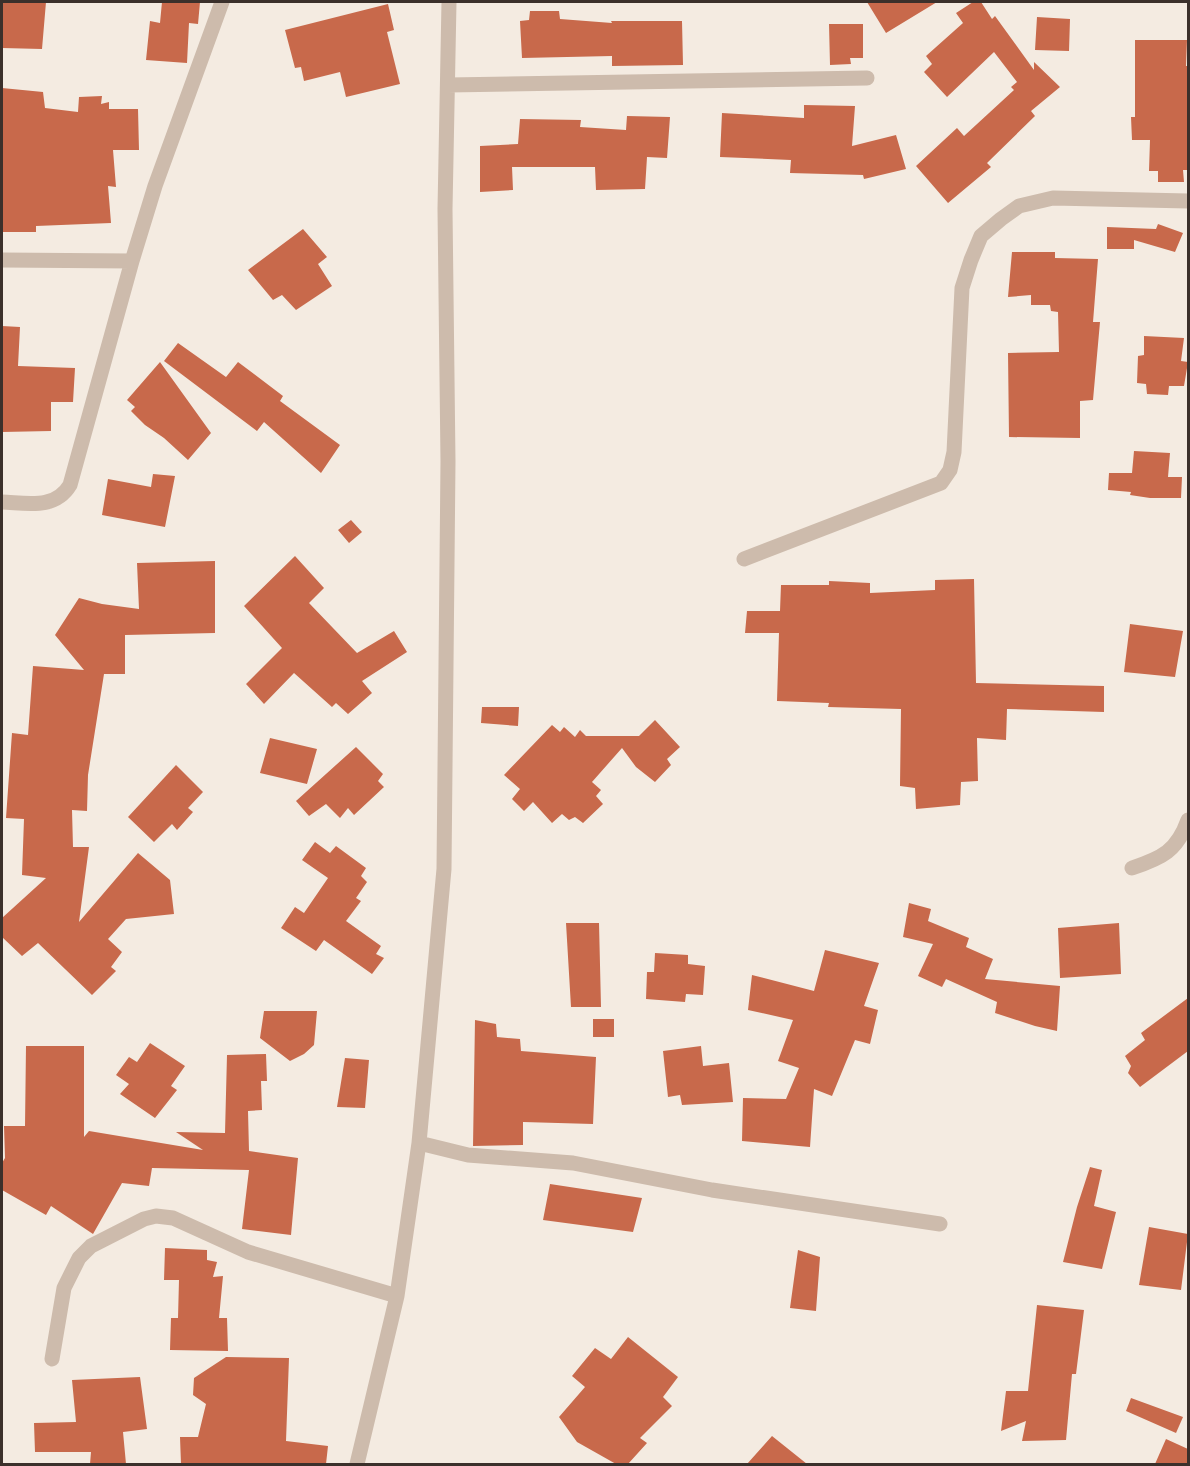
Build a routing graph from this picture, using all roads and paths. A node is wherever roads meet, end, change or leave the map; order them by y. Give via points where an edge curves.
1 (222, 2) edge
2 (449, 2) edge
3 (867, 78) dead end
4 (448, 85) junction
5 (1188, 201) edge
6 (2, 260) edge
7 (132, 261) junction
8 (2, 502) edge
9 (744, 559) dead end
10 (1188, 820) edge
11 (1132, 868) dead end
12 (419, 1143) junction
13 (940, 1224) dead end
14 (397, 1296) junction
15 (52, 1359) dead end
16 (357, 1464) edge

1 - 7 street
2 - 4 street
3 - 4 street
4 - 12 street via 444,869
5 - 9 street via 1053,198 1020,206 1001,219 981,236 962,288 954,452 950,470 941,483
6 - 7 street
7 - 8 street via 70,485 63,495 48,503
10 - 11 street via 1182,837 1169,852
12 - 13 street via 468,1155 573,1164 712,1190
12 - 14 street
14 - 15 street via 248,1252 173,1218 156,1216 91,1246 80,1258 64,1288
14 - 16 street

